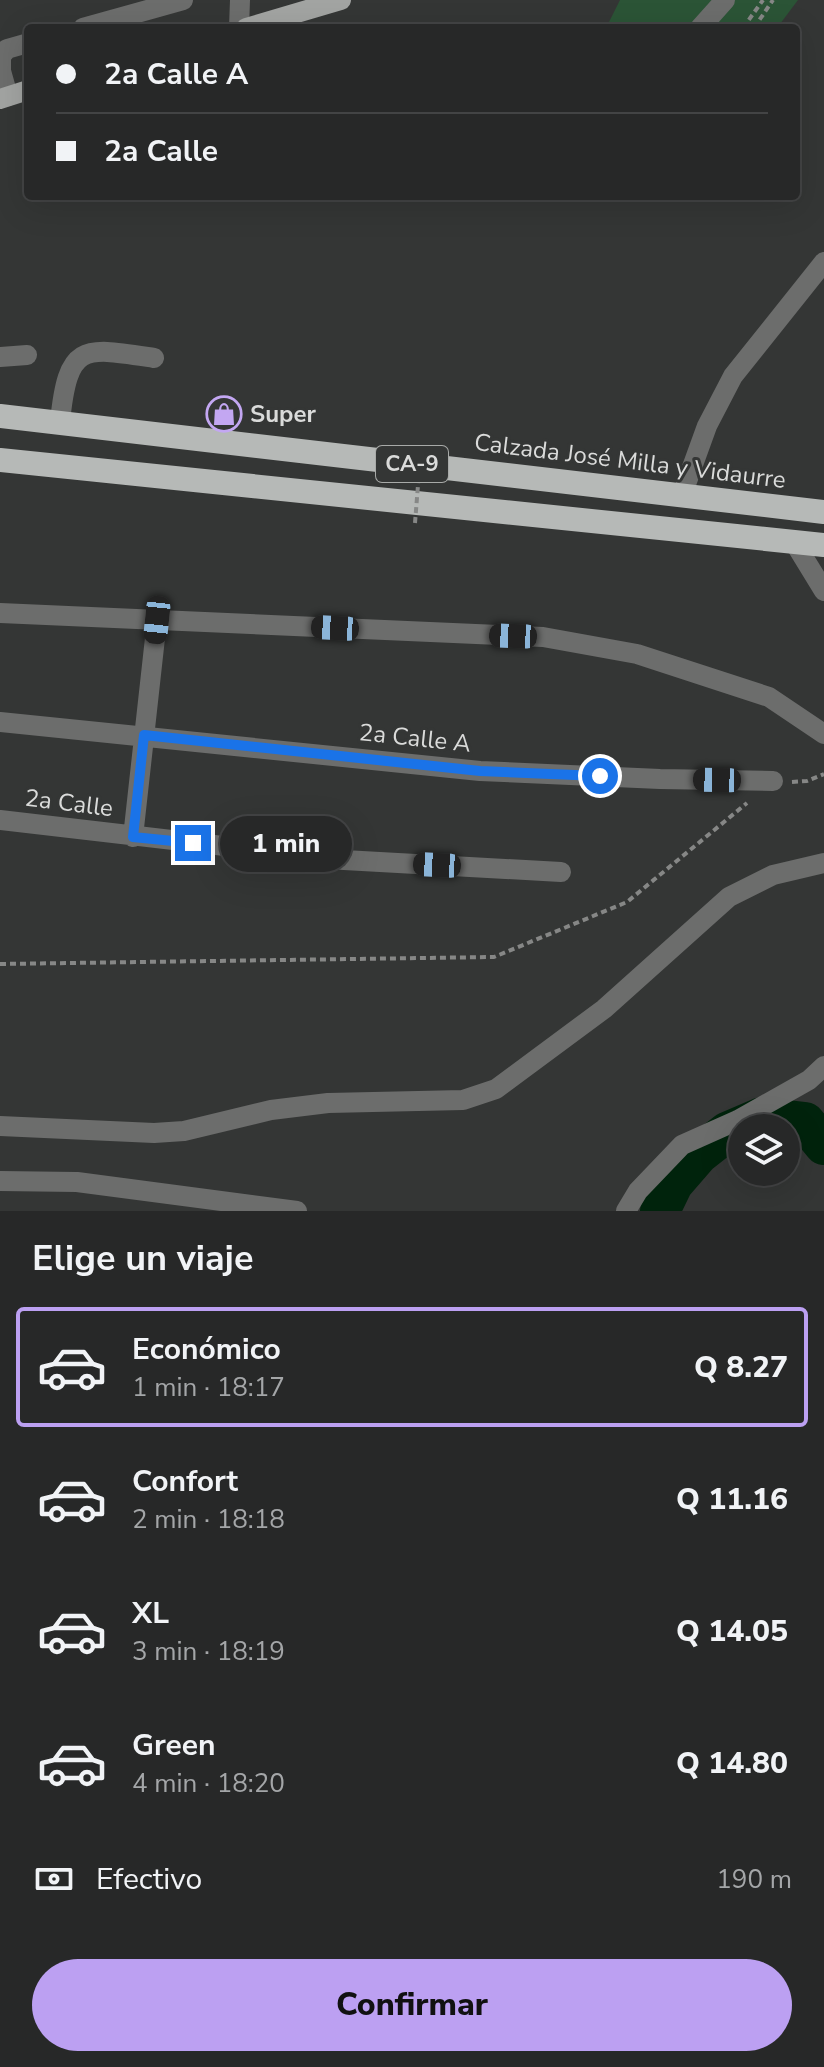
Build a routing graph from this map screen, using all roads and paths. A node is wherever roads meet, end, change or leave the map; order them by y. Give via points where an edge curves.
1 (183, 0) edge
2 (240, 0) edge
3 (341, 0) edge
4 (725, 0) edge
5 (763, 0) edge
6 (773, 0) edge
7 (286, 9) edge
8 (97, 24) edge
9 (239, 24) edge
10 (254, 24) edge
11 (704, 24) edge
12 (746, 24) edge
13 (757, 24) edge
14 (24, 44) edge
15 (24, 91) edge
16 (4, 98) edge
17 (824, 262) edge
18 (27, 355) dead end
19 (0, 357) edge
20 (154, 358) dead end
21 (0, 416) edge
22 (60, 422) junction
23 (421, 447) dead end
24 (0, 460) edge
25 (682, 495) junction
26 (824, 512) edge
27 (415, 523) dead end
28 (794, 542) junction
29 (824, 545) edge
30 (824, 591) edge
31 (0, 613) edge
32 (157, 620) junction
33 (0, 722) edge
34 (824, 734) edge
35 (144, 735) junction
36 (824, 774) edge
37 (773, 781) junction
38 (0, 820) edge
39 (133, 837) junction
40 (824, 863) edge
41 (561, 872) dead end
42 (0, 964) edge
43 (824, 1066) edge
44 (0, 1126) edge
45 (0, 1181) edge
46 (297, 1211) edge
47 (626, 1211) edge

1 - 8 street
2 - 9 street
3 - 7 main road
4 - 11 street
5 - 12 path
6 - 13 path
7 - 10 main road
14 - 16 street via 1,56
15 - 16 main road
17 - 25 street via 733,376 707,426
18 - 19 street
20 - 22 street via 102,350 86,353 74,362
21 - 22 highway, Calzada José Milla y Vidaurre / CA-9
22 - 25 highway, Calzada José Milla y Vidaurre / CA-9
23 - 27 path, bridge
24 - 28 highway, CA-9
25 - 26 highway, Calzada José Milla y Vidaurre / CA-9
28 - 29 highway, CA-9
28 - 30 street
31 - 32 street
32 - 34 street via 543,637 637,654 769,697
32 - 35 street
33 - 35 street, 2a Calle A
35 - 37 street, 2a Calle A via 480,771
35 - 39 street
36 - 37 path via 807,781
37 - 42 path via 627,902 494,957
38 - 39 street, 2a Calle
39 - 41 street, 2a Calle via 344,860
40 - 44 street via 773,875 729,897 604,1009 496,1089 463,1100 328,1103 154,1133
43 - 47 street via 750,1113 682,1145
45 - 46 street via 77,1182

